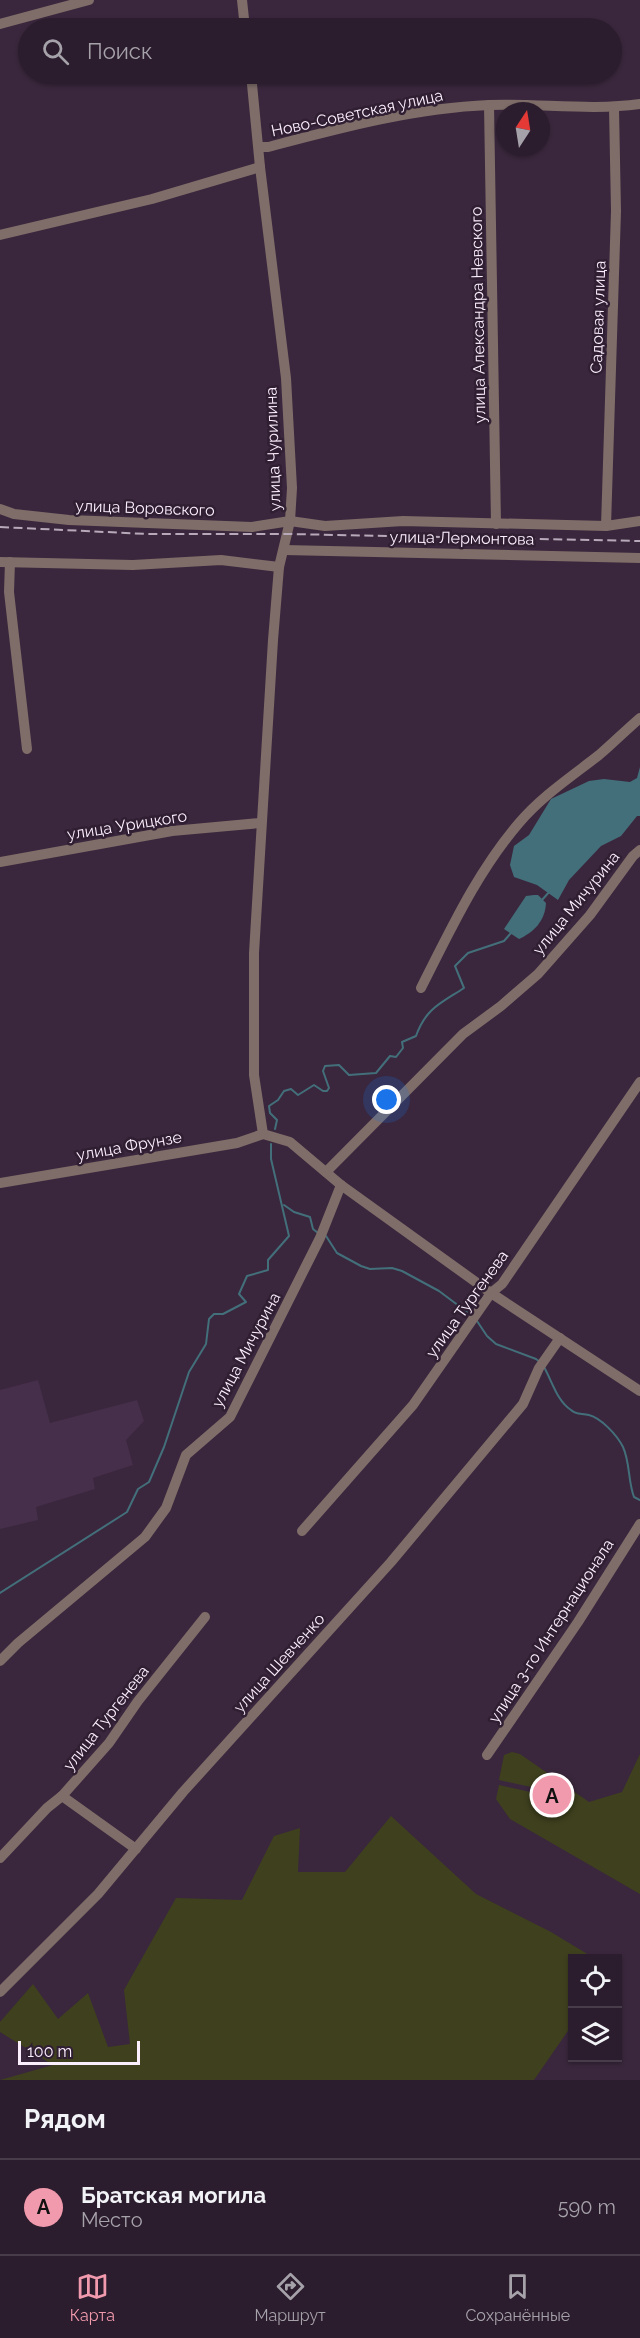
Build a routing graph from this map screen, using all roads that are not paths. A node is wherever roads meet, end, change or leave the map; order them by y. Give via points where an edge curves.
1 (89, 0) edge
2 (242, 0) edge
3 (22, 18) edge
4 (244, 18) edge
5 (18, 19) edge
6 (0, 24) edge
7 (252, 84) edge
8 (640, 104) edge
9 (489, 105) junction
10 (614, 108) junction
11 (259, 147) junction
12 (260, 167) junction
13 (0, 236) edge
14 (0, 508) edge
15 (290, 521) junction
16 (640, 521) edge
17 (496, 525) junction
18 (606, 526) junction
19 (284, 550) junction
20 (640, 557) edge
21 (5, 562) edge
22 (279, 567) junction
23 (640, 718) edge
24 (27, 749) dead end
25 (260, 823) junction
26 (640, 850) edge
27 (0, 862) edge
28 (421, 988) dead end
29 (640, 1082) edge
30 (262, 1134) junction
31 (326, 1172) junction
32 (0, 1183) edge
33 (341, 1185) junction
34 (491, 1293) junction
35 (560, 1338) junction
36 (640, 1391) edge
37 (640, 1524) edge
38 (302, 1532) dead end
39 (205, 1617) dead end
40 (0, 1661) edge
41 (487, 1755) dead end
42 (62, 1796) junction
43 (136, 1849) junction
44 (0, 1858) edge
45 (0, 1992) edge

1 - 3 street
2 - 4 street
5 - 6 street
7 - 11 street, улица Чурилина
8 - 10 street, Ново-Советская улица
9 - 10 street, Ново-Советская улица
9 - 11 street, Ново-Советская улица via 422,113
9 - 17 street, улица Александра Невского
10 - 18 street, Садовая улица via 616,211
11 - 12 street, улица Чурилина
12 - 13 street via 152,199
12 - 15 street, улица Чурилина via 286,378
14 - 15 street, улица Воровского via 14,514 145,525 252,527
15 - 17 street, улица Воровского via 325,526 403,521
15 - 19 street, улица Чурилина
16 - 18 street, улица Воровского
17 - 18 street, улица Воровского
19 - 20 street, улица Лермонтова
19 - 22 street, улица Чурилина
21 - 22 street via 133,565 221,560
21 - 24 street
22 - 25 street, улица Чурилина
23 - 28 street via 546,795 519,823 457,915
25 - 27 street, улица Урицкого via 172,831
25 - 30 street, улица Чурилина via 254,1075
26 - 31 street, улица Мичурина via 538,974 463,1034
29 - 34 street, улица Тургенева via 502,1284
30 - 31 street via 290,1142
30 - 32 street, улица Фрунзе via 237,1143
31 - 33 street
33 - 34 street
33 - 40 street, улица Мичурина via 320,1238 230,1417 186,1455 166,1508 145,1537
34 - 35 street
34 - 38 street, улица Тургенева via 413,1405
35 - 36 street
35 - 43 street, улица Шевченко via 539,1368 522,1404 391,1562
37 - 41 street, улица 3-го Интернационала
39 - 42 street, улица Тургенева via 109,1743
42 - 43 street
42 - 44 street, улица Тургенева
43 - 45 street, улица Шевченко via 98,1894

